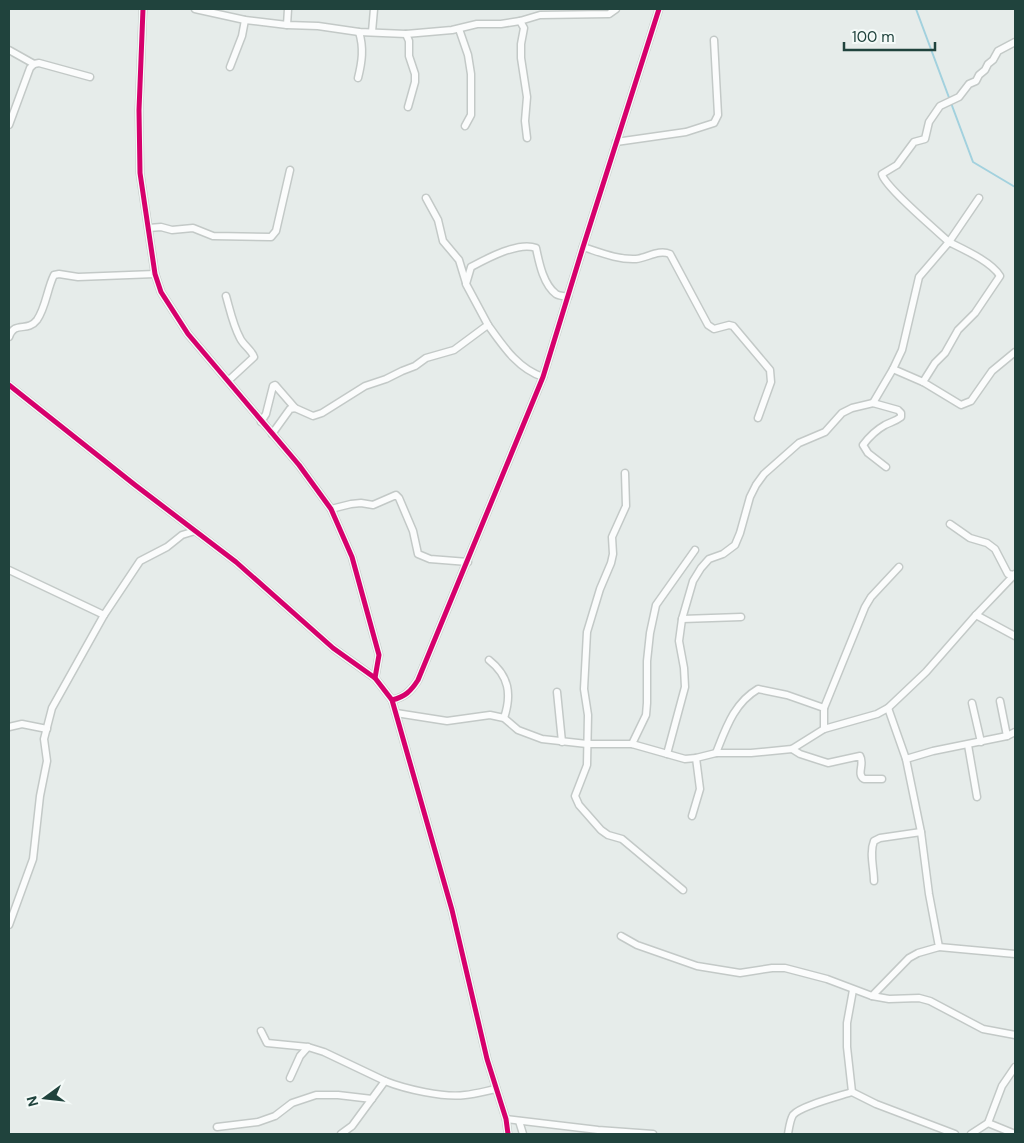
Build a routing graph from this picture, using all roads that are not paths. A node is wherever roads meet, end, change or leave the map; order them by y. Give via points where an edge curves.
1 (143, 9) edge
2 (196, 9) edge
3 (288, 9) edge
4 (374, 9) edge
5 (616, 9) edge
6 (658, 9) edge
7 (245, 20) junction
8 (520, 21) junction
9 (287, 25) junction
10 (459, 29) junction
11 (360, 32) junction
12 (372, 32) junction
13 (406, 34) junction
14 (714, 40) dead end
15 (1015, 42) edge
16 (9, 50) edge
17 (34, 64) junction
18 (230, 67) dead end
19 (90, 77) dead end
20 (358, 78) dead end
21 (408, 107) dead end
22 (9, 125) edge
23 (465, 126) dead end
24 (527, 138) dead end
25 (616, 142) junction
26 (290, 170) dead end
27 (426, 198) dead end
28 (979, 198) dead end
29 (149, 228) junction
30 (949, 242) junction
31 (583, 247) junction
32 (155, 274) junction
33 (466, 284) junction
34 (226, 296) dead end
35 (568, 297) junction
36 (488, 325) junction
37 (9, 337) edge
38 (1015, 352) edge
39 (893, 370) junction
40 (544, 377) junction
41 (228, 382) junction
42 (923, 382) junction
43 (9, 385) edge
44 (873, 403) junction
45 (295, 408) junction
46 (758, 418) dead end
47 (261, 422) junction
48 (272, 434) junction
49 (886, 467) dead end
50 (625, 473) dead end
51 (331, 509) junction
52 (950, 524) dead end
53 (195, 531) junction
54 (695, 550) dead end
55 (468, 562) junction
56 (899, 567) dead end
57 (9, 570) edge
58 (1015, 575) edge
59 (104, 615) junction
60 (976, 615) junction
61 (741, 617) dead end
62 (682, 619) junction
63 (1015, 636) edge
64 (489, 660) dead end
65 (375, 678) junction
66 (557, 692) dead end
67 (392, 700) junction
68 (1000, 701) dead end
69 (972, 703) dead end
70 (824, 708) junction
71 (888, 708) junction
72 (396, 713) junction
73 (504, 718) junction
74 (9, 727) edge
75 (47, 728) junction
76 (824, 728) junction
77 (1015, 732) edge
78 (1007, 736) junction
79 (562, 742) junction
80 (982, 742) junction
81 (587, 744) junction
82 (632, 744) junction
83 (968, 745) junction
84 (792, 749) junction
85 (716, 753) junction
86 (667, 754) junction
87 (696, 758) junction
88 (906, 759) junction
89 (882, 780) dead end
90 (976, 797) dead end
91 (692, 816) dead end
92 (922, 832) junction
93 (874, 881) dead end
94 (683, 890) dead end
95 (9, 925) edge
96 (621, 936) dead end
97 (939, 947) junction
98 (1015, 954) edge
99 (853, 990) junction
100 (872, 996) junction
101 (261, 1031) dead end
102 (1015, 1035) edge
103 (308, 1047) junction
104 (1015, 1067) edge
105 (290, 1078) dead end
106 (385, 1081) junction
107 (496, 1090) junction
108 (852, 1092) junction
109 (372, 1099) junction
110 (506, 1119) junction
111 (518, 1121) junction
112 (988, 1123) junction
113 (217, 1127) dead end
114 (341, 1134) edge
115 (508, 1134) edge
116 (523, 1134) edge
117 (653, 1134) edge
118 (788, 1134) edge
119 (955, 1134) edge
120 (972, 1134) edge
121 (1015, 1134) edge

1 - 29 street via 140,164
2 - 7 street
3 - 9 street
4 - 12 street
5 - 8 street via 609,14 540,15
6 - 25 street
7 - 9 street
7 - 18 street
8 - 10 street via 477,24
8 - 24 street via 524,28 520,58 527,96
9 - 11 street
10 - 13 street
10 - 23 street via 471,74 471,115
11 - 12 street
11 - 20 street via 362,57
12 - 13 street
13 - 21 street via 415,74
14 - 25 street via 718,116 714,123 686,132
15 - 30 street via 998,51 994,60 964,92 940,106 929,122 925,139 914,142 897,165 882,174 896,193
16 - 17 street
17 - 19 street
17 - 22 street
25 - 31 street
26 - 29 street via 276,231 271,237 213,236 193,228
27 - 33 street via 438,220 443,241 458,260
28 - 30 street
29 - 32 street
30 - 39 street via 918,276 902,350
30 - 42 street via 966,250 1000,276
31 - 35 street
31 - 46 street via 620,258 670,254 708,325 714,329 733,326 769,367 771,382
32 - 37 street via 78,278 54,275 36,320 30,326 15,327
32 - 41 street via 171,310
33 - 35 street via 471,267 529,245 536,248 544,278 551,288
33 - 36 street
34 - 41 street via 240,340 254,357
35 - 40 street
36 - 40 street via 507,352 525,368
36 - 45 street via 454,350 426,358 386,380 365,386 322,413 312,416
38 - 42 street via 992,372 967,404 961,405
39 - 42 street
39 - 44 street
40 - 55 street
41 - 47 street
43 - 53 street
44 - 49 street via 901,413 901,417 886,424 863,445
44 - 62 street via 842,413 825,432 799,443 764,474 750,498 735,545 709,559 700,568
45 - 47 street via 275,385
45 - 48 street via 287,411
47 - 48 street
48 - 51 street via 300,465
50 - 81 street via 626,506 612,537 612,563 587,632 584,689 588,716
51 - 55 street via 361,503 373,505 396,495 413,531 418,554 430,559
51 - 65 street via 352,557 379,655
52 - 58 street via 970,538 995,549 1008,574
53 - 59 street via 182,535 140,561
53 - 65 street via 236,562 333,648
54 - 82 street via 656,606 647,661 646,715
55 - 67 street via 418,680 411,691
56 - 70 street via 865,606
57 - 59 street
58 - 60 street
59 - 75 street via 52,708
60 - 63 street
60 - 71 street via 926,672
61 - 62 street
62 - 86 street via 679,641 685,687
64 - 73 street via 499,668 507,682 509,696
65 - 67 street
66 - 79 street
67 - 72 street
68 - 78 street
69 - 80 street
70 - 76 street
70 - 85 street via 758,689 730,716
71 - 76 street
71 - 88 street
72 - 73 street via 447,721 490,715
72 - 107 street via 452,910
73 - 79 street via 518,730 542,740
74 - 75 street via 22,724
75 - 95 street via 44,739 47,761 33,859
76 - 84 street
77 - 78 street
78 - 80 street
79 - 81 street
80 - 83 street
81 - 82 street
81 - 94 street via 586,769 575,796 579,805 602,830 622,839
82 - 86 street
83 - 88 street
83 - 90 street
84 - 85 street
84 - 89 street via 828,763 860,756 861,778
85 - 87 street
86 - 87 street
87 - 91 street via 700,789
88 - 92 street
92 - 93 street via 874,841
92 - 97 street
96 - 99 street via 697,966 740,973 785,968
97 - 98 street
97 - 100 street via 909,958
99 - 100 street
99 - 108 street via 847,1023
100 - 102 street via 919,998 983,1028
101 - 103 street via 267,1043
103 - 105 street
103 - 106 street
104 - 112 street via 1002,1086
106 - 107 street via 431,1093 463,1096
106 - 109 street
107 - 110 street
108 - 118 street via 798,1111 792,1118
108 - 119 street
109 - 113 street via 316,1096 292,1103 275,1116 258,1122
109 - 114 street via 352,1126
110 - 111 street
110 - 115 street
111 - 116 street
111 - 117 street
112 - 120 street
112 - 121 street

